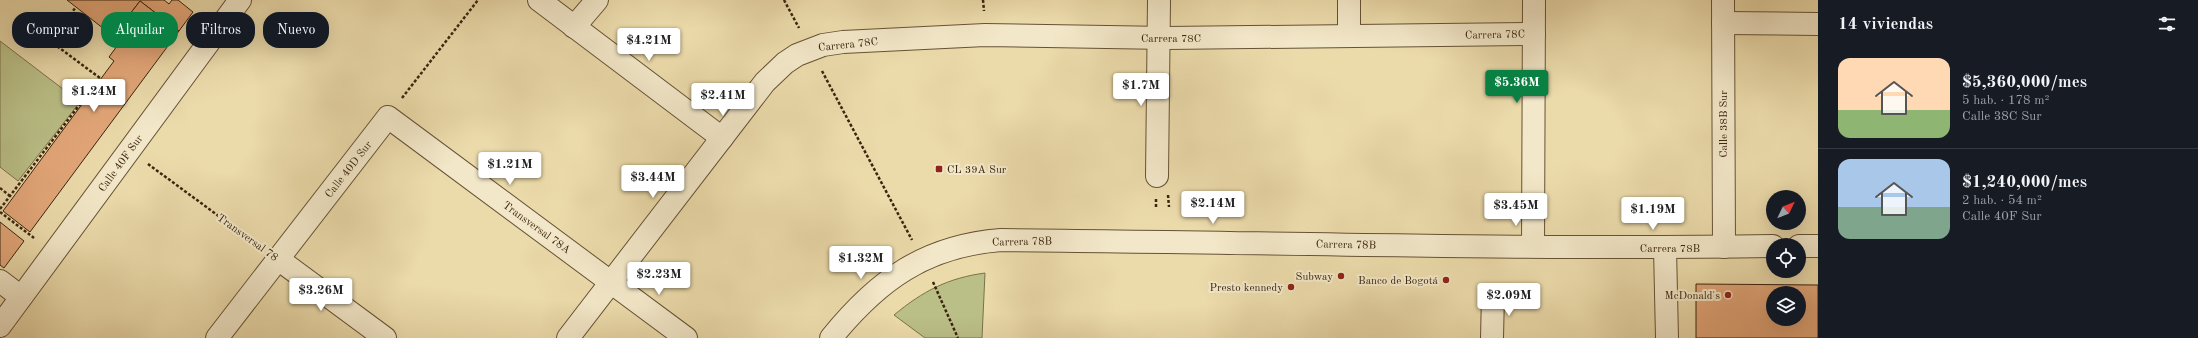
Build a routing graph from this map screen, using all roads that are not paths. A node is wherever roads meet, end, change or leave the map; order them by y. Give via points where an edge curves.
1 (539, 0) edge
2 (597, 0) edge
3 (1159, 0) edge
4 (1349, 0) edge
5 (1534, 0) edge
6 (1722, 0) edge
7 (237, 1) edge
8 (1723, 24) junction
9 (1818, 24) edge
10 (574, 27) junction
11 (1534, 34) junction
12 (1349, 36) junction
13 (1158, 38) junction
14 (388, 117) joint
15 (722, 138) junction
16 (1157, 176) dead end
17 (1533, 246) junction
18 (1766, 246) edge
19 (1806, 246) edge
20 (1818, 246) edge
21 (1724, 247) junction
22 (1665, 248) junction
23 (278, 259) junction
24 (0, 281) edge
25 (612, 282) junction
26 (1493, 295) dead end
27 (21, 298) junction
28 (0, 326) edge
29 (217, 338) edge
30 (385, 338) edge
31 (568, 338) edge
32 (686, 338) edge
33 (831, 338) edge
34 (1492, 338) edge
35 (1667, 338) edge

1 - 10 street
2 - 10 street
3 - 13 street
4 - 12 street
5 - 11 street
6 - 8 street, Calle 38B Sur
7 - 27 street, Calle 40F Sur
8 - 9 street
8 - 21 street, Calle 38B Sur
10 - 15 street
11 - 12 street, Carrera 78C
11 - 17 street
12 - 13 street, Carrera 78C
13 - 15 street, Carrera 78C via 985,35 843,42 810,49 785,63 765,82
13 - 16 street
14 - 23 street, Calle 40D Sur
14 - 25 street, Transversal 78A
15 - 25 street, Carrera 78C
17 - 22 street, Carrera 78B
17 - 33 street, Carrera 78B via 1001,240 960,245 922,260 893,276 845,321
18 - 21 street, Carrera 78B
19 - 20 street
21 - 22 street, Carrera 78B
22 - 35 street
23 - 29 street, Calle 40D Sur
23 - 30 street, Transversal 78
24 - 27 street
25 - 31 street, Carrera 78C
25 - 32 street, Transversal 78A
26 - 34 street
27 - 28 street, Calle 40F Sur

